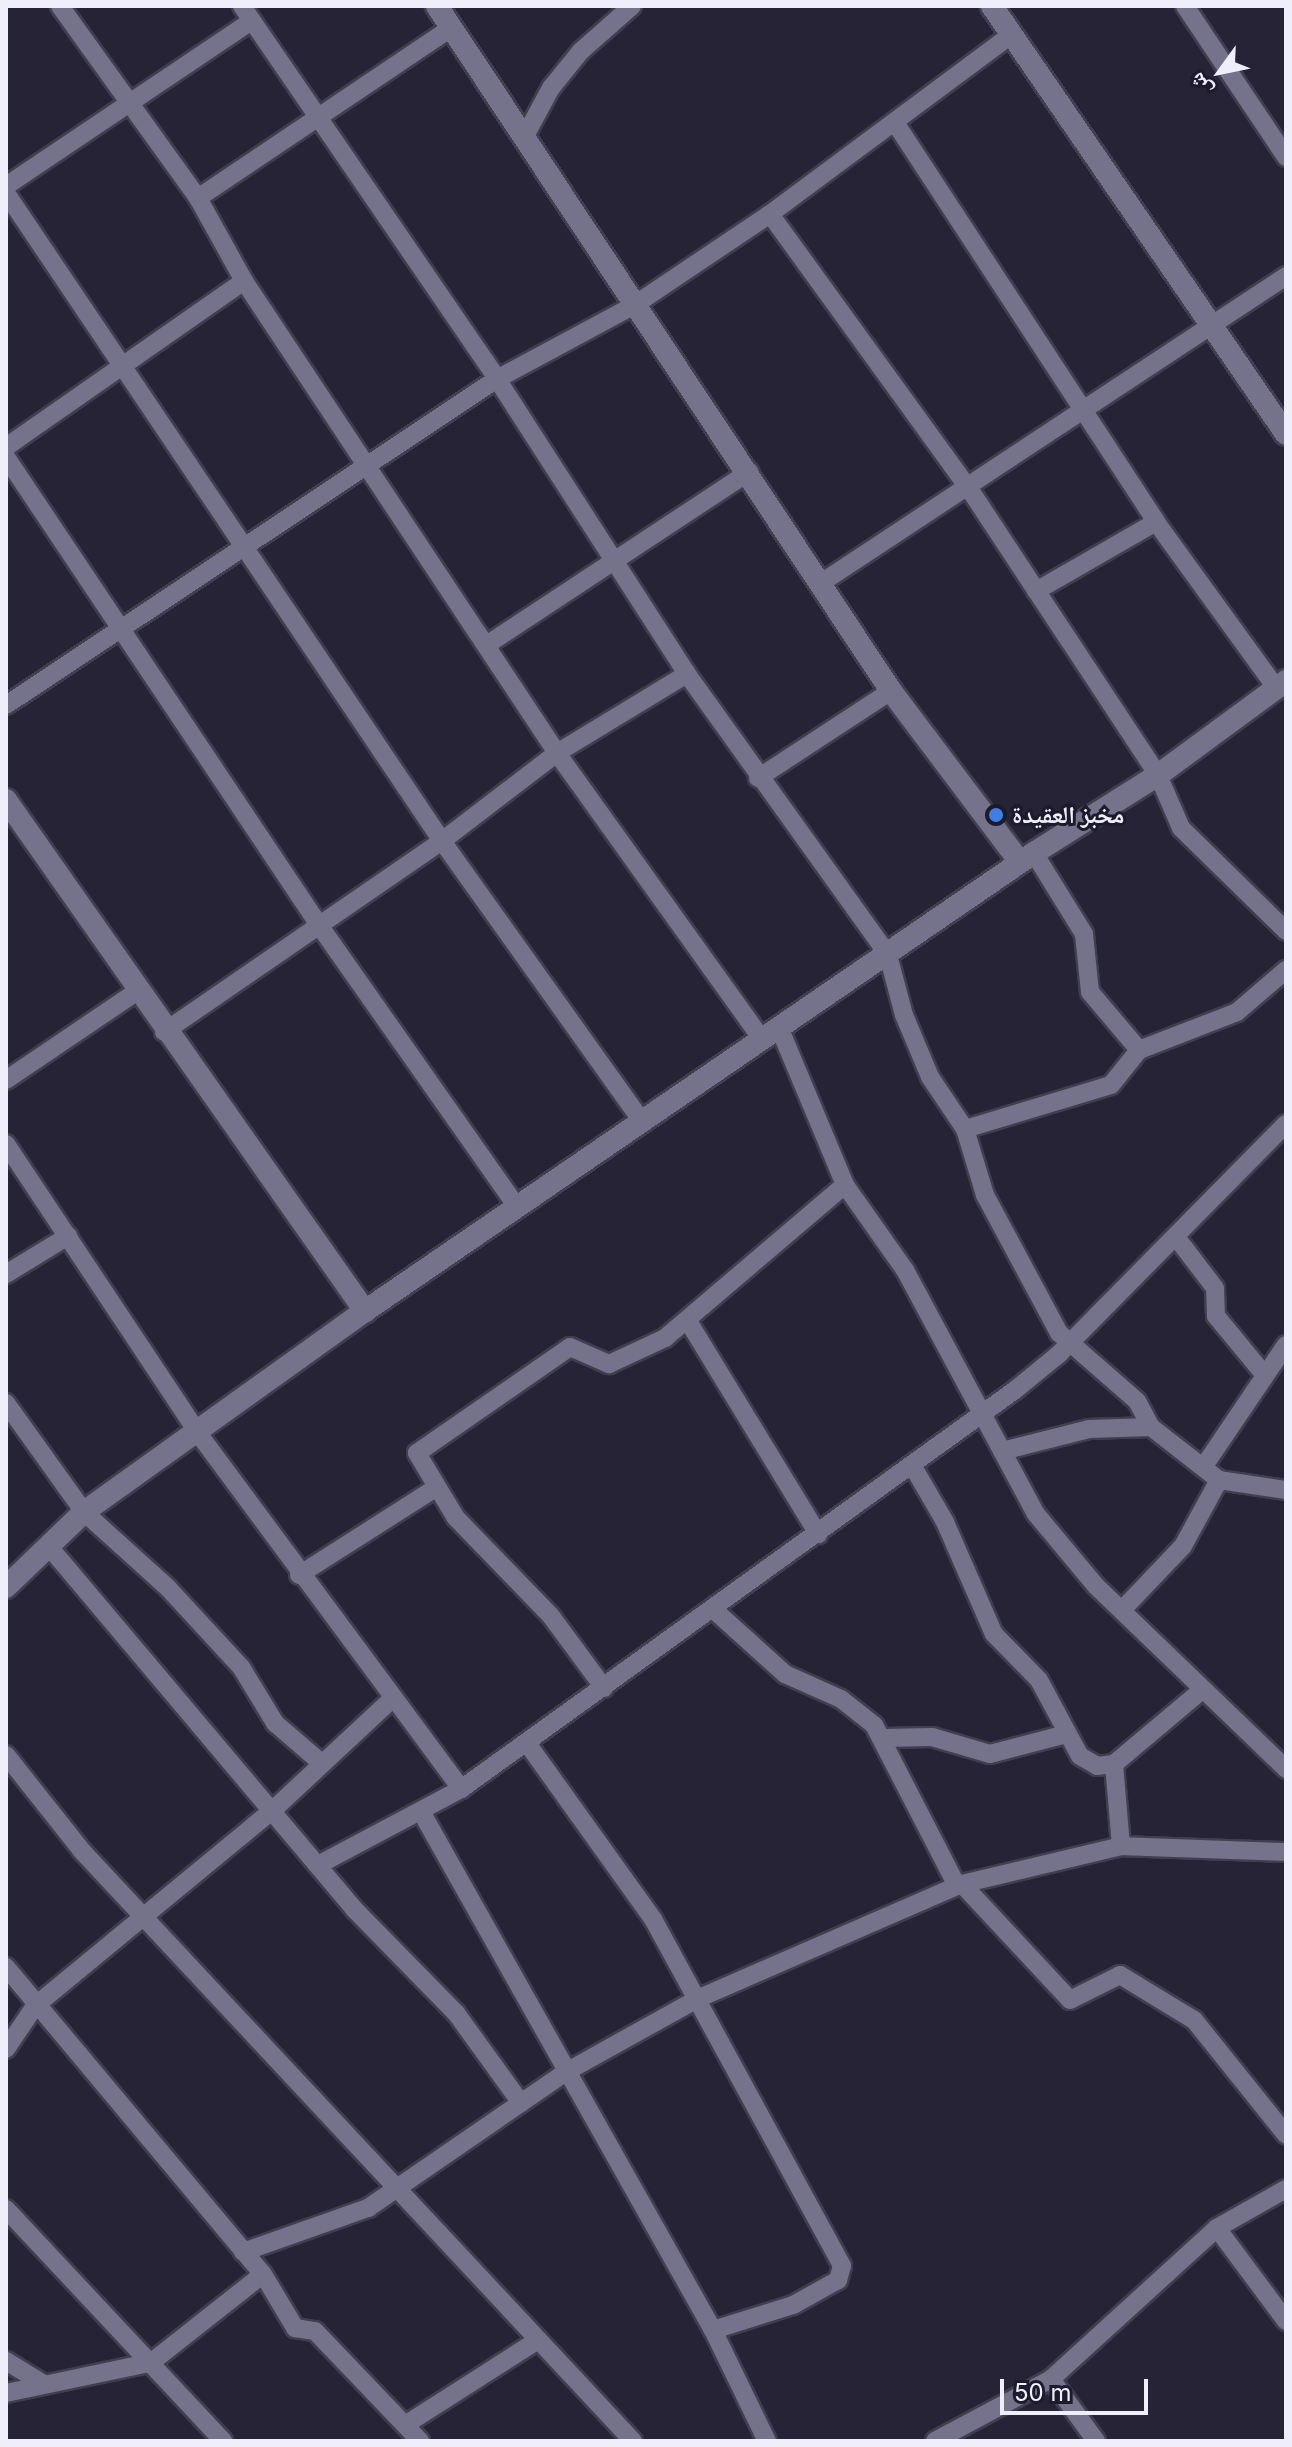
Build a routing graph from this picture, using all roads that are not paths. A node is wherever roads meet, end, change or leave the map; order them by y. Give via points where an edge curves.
1 (60, 6) edge
2 (437, 6) edge
3 (632, 6) edge
4 (992, 6) edge
5 (1185, 6) edge
6 (247, 13) edge
7 (452, 27) junction
8 (1012, 34) junction
9 (127, 106) junction
10 (319, 117) junction
11 (896, 124) junction
12 (525, 136) junction
13 (1286, 157) edge
14 (6, 186) edge
15 (6, 193) edge
16 (198, 198) junction
17 (770, 214) junction
18 (1286, 276) edge
19 (244, 281) junction
20 (636, 304) junction
21 (1213, 327) junction
22 (123, 366) junction
23 (497, 379) junction
24 (1081, 407) junction
25 (1286, 434) edge
26 (6, 447) edge
27 (6, 457) edge
28 (367, 465) junction
29 (749, 472) junction
30 (970, 490) junction
31 (1156, 522) junction
32 (244, 547) junction
33 (617, 562) junction
34 (821, 583) junction
35 (1036, 591) junction
36 (121, 628) junction
37 (488, 644) junction
38 (687, 674) junction
39 (1281, 685) edge
40 (891, 691) junction
41 (6, 705) edge
42 (557, 753) junction
43 (1158, 775) junction
44 (758, 778) junction
45 (6, 800) edge
46 (442, 841) junction
47 (1027, 857) junction
48 (319, 925) junction
49 (1286, 931) edge
50 (888, 955) junction
51 (1286, 970) edge
52 (136, 992) junction
53 (164, 1032) junction
54 (770, 1033) junction
55 (1139, 1050) junction
56 (6, 1080) edge
57 (641, 1120) junction
58 (1286, 1124) edge
59 (965, 1129) junction
60 (6, 1144) edge
61 (845, 1185) junction
62 (516, 1205) junction
63 (68, 1236) junction
64 (1176, 1237) junction
65 (6, 1274) edge
66 (365, 1311) junction
67 (688, 1321) junction
68 (1071, 1342) junction
69 (1286, 1345) edge
70 (1263, 1373) junction
71 (6, 1403) edge
72 (981, 1415) junction
73 (1151, 1427) junction
74 (198, 1433) junction
75 (1002, 1451) junction
76 (912, 1465) junction
77 (1204, 1466) junction
78 (1219, 1480) junction
79 (434, 1489) junction
80 (1286, 1490) edge
81 (84, 1512) junction
82 (818, 1534) junction
83 (51, 1549) junction
84 (299, 1575) junction
85 (6, 1587) edge
86 (713, 1609) junction
87 (1123, 1609) junction
88 (604, 1688) junction
89 (1203, 1689) junction
90 (390, 1701) junction
91 (1066, 1734) junction
92 (883, 1738) junction
93 (527, 1743) junction
94 (6, 1755) edge
95 (319, 1761) junction
96 (1114, 1764) junction
97 (1286, 1769) edge
98 (461, 1789) junction
99 (274, 1809) junction
100 (423, 1815) junction
101 (1121, 1846) junction
102 (1286, 1852) edge
103 (320, 1864) junction
104 (959, 1885) junction
105 (146, 1914) junction
106 (6, 1967) edge
107 (697, 1999) junction
108 (35, 2006) junction
109 (6, 2049) edge
110 (566, 2072) junction
111 (521, 2103) junction
112 (1286, 2135) edge
113 (1286, 2189) edge
114 (394, 2191) junction
115 (6, 2209) edge
116 (1217, 2228) junction
117 (243, 2252) junction
118 (263, 2274) junction
119 (1286, 2321) edge
120 (713, 2330) junction
121 (538, 2340) junction
122 (6, 2361) edge
123 (153, 2362) junction
124 (1051, 2379) junction
125 (42, 2383) junction
126 (6, 2393) edge
127 (405, 2425) junction
128 (941, 2440) edge
129 (223, 2441) edge
130 (420, 2441) edge
131 (633, 2441) edge
132 (767, 2441) edge
133 (1096, 2441) edge

1 - 9 street
2 - 7 street
3 - 12 street via 571,63
4 - 8 street
5 - 13 street
6 - 9 street
6 - 10 street
7 - 10 street
7 - 12 street
8 - 11 street
8 - 21 street
9 - 14 street
9 - 16 street
10 - 16 street
10 - 23 street
11 - 17 street
11 - 24 street
12 - 20 street
15 - 22 street
16 - 19 street
17 - 20 street
17 - 30 street
18 - 21 street
19 - 22 street
19 - 28 street
20 - 23 street
20 - 29 street
21 - 24 street
21 - 25 street
22 - 26 street
22 - 32 street
23 - 28 street
23 - 33 street
24 - 30 street
24 - 31 street
27 - 36 street
28 - 32 street
28 - 37 street
29 - 33 street
29 - 34 street
30 - 34 street
30 - 35 street
31 - 35 street
31 - 39 street
32 - 36 street
32 - 46 street
33 - 37 street
33 - 38 street
34 - 40 street
35 - 43 street
36 - 41 street
36 - 48 street
37 - 42 street
38 - 42 street
38 - 44 street
39 - 43 street
40 - 44 street
40 - 47 street
42 - 46 street
42 - 54 street
43 - 47 street
43 - 49 street via 1187,835
44 - 50 street
45 - 52 street
46 - 48 street
46 - 57 street
47 - 50 street
47 - 55 street via 1084,934 1090,992
48 - 53 street
48 - 62 street
50 - 54 street
50 - 59 street via 930,1077
51 - 55 street via 1237,1012
52 - 53 street
52 - 56 street
53 - 66 street
54 - 57 street
54 - 61 street
55 - 59 street via 1111,1085
57 - 62 street
58 - 64 street
59 - 68 street via 985,1195 1014,1238 1051,1321
60 - 63 street
61 - 67 street
61 - 72 street via 905,1270
62 - 66 street
63 - 65 street
63 - 74 street
64 - 68 street
64 - 70 street via 1215,1288 1216,1316
66 - 74 street
67 - 79 street via 617,1363 602,1364 576,1346 511,1383 419,1449 417,1459
67 - 82 street
68 - 72 street
68 - 73 street via 1137,1401
69 - 70 street
70 - 77 street
71 - 81 street
72 - 75 street
72 - 76 street
73 - 75 street via 1089,1429
73 - 77 street
74 - 81 street
74 - 84 street
75 - 87 street via 1044,1524
76 - 82 street
76 - 91 street via 945,1522 983,1617 1039,1680
77 - 78 street
78 - 80 street
78 - 87 street via 1183,1546
79 - 84 street
79 - 88 street via 551,1616
81 - 83 street
81 - 95 street via 168,1588 241,1667 275,1723
82 - 86 street
83 - 85 street
83 - 99 street
84 - 90 street
86 - 88 street
86 - 92 street via 756,1652 796,1680 855,1708
87 - 89 street
88 - 93 street
89 - 96 street
89 - 97 street
90 - 95 street
90 - 98 street
91 - 92 street via 990,1754 932,1737
91 - 96 street via 1088,1762
92 - 104 street
93 - 98 street
93 - 107 street via 653,1919
94 - 105 street via 82,1851
95 - 99 street
96 - 101 street
98 - 100 street
99 - 103 street
99 - 105 street
100 - 103 street
100 - 110 street
101 - 102 street
101 - 104 street
103 - 111 street via 373,1930 456,2013
104 - 107 street
104 - 112 street via 1070,2000 1120,1975 1194,2020
105 - 108 street
105 - 114 street
106 - 108 street
107 - 110 street
107 - 120 street via 842,2266 838,2280 793,2305
108 - 109 street
108 - 117 street
110 - 111 street
110 - 120 street
111 - 114 street
113 - 116 street
114 - 117 street via 337,2221
114 - 121 street
115 - 123 street
116 - 119 street
116 - 124 street
117 - 118 street
118 - 123 street
118 - 127 street via 295,2328 315,2331
120 - 132 street
121 - 127 street
121 - 131 street
122 - 125 street
123 - 125 street
123 - 129 street
124 - 128 street
124 - 133 street
125 - 126 street
127 - 130 street

